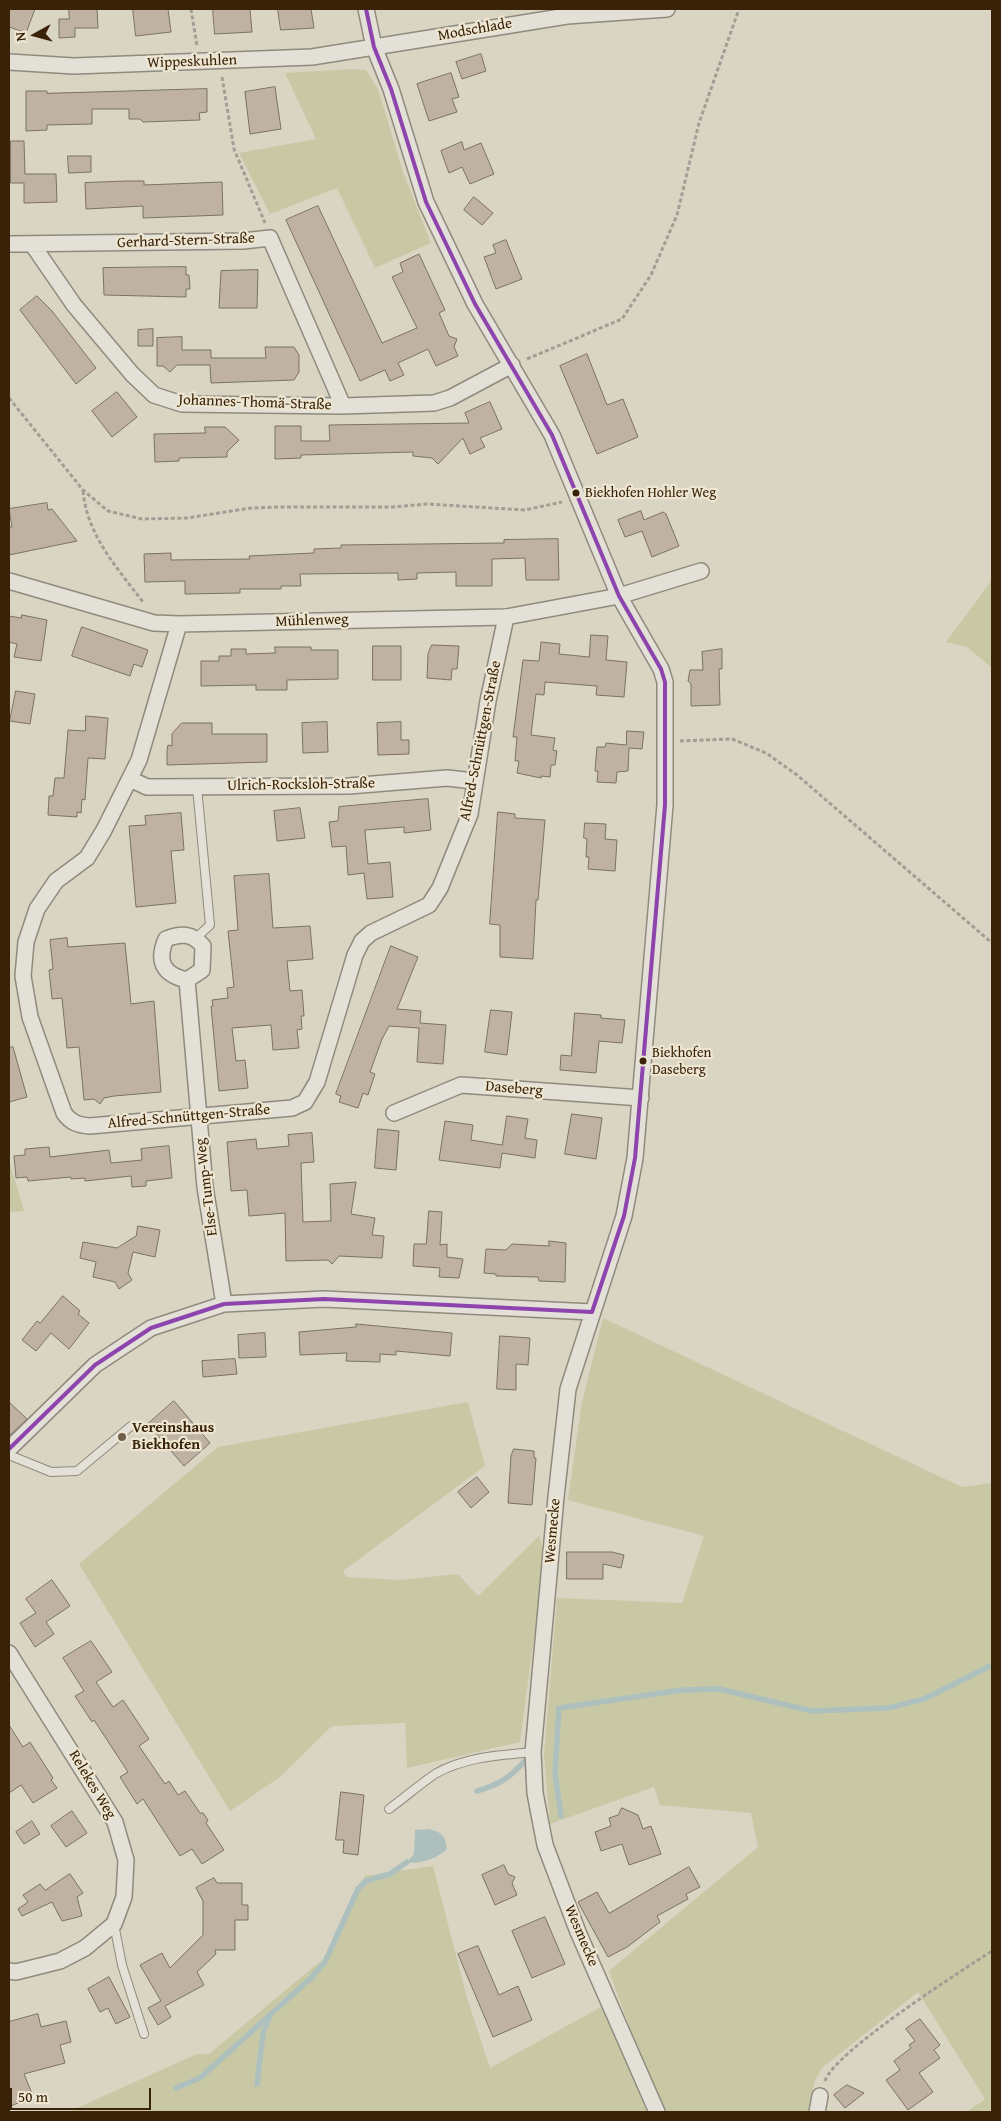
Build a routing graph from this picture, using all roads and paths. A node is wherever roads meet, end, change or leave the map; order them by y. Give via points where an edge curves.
1 (191, 9) edge
2 (366, 9) edge
3 (667, 9) edge
4 (739, 9) edge
5 (374, 47) junction
6 (199, 61) junction
7 (220, 61) junction
8 (9, 62) edge
9 (270, 238) junction
10 (9, 244) edge
11 (32, 244) junction
12 (512, 365) junction
13 (9, 398) edge
14 (343, 406) junction
15 (83, 490) junction
16 (580, 501) junction
17 (701, 571) dead end
18 (9, 581) edge
19 (619, 596) junction
20 (506, 617) junction
21 (154, 623) junction
22 (179, 624) junction
23 (666, 742) junction
24 (130, 779) junction
25 (474, 781) junction
26 (197, 787) junction
27 (196, 938) junction
28 (992, 943) edge
29 (187, 980) junction
30 (641, 1098) junction
31 (394, 1113) dead end
32 (199, 1116) junction
33 (224, 1304) junction
34 (592, 1312) junction
35 (131, 1426) dead end
36 (9, 1449) edge
37 (9, 1455) edge
38 (9, 1653) edge
39 (532, 1752) junction
40 (389, 1809) dead end
41 (114, 1924) junction
42 (992, 1951) edge
43 (9, 1970) edge
44 (144, 2034) dead end
45 (820, 2096) joint
46 (657, 2112) edge
47 (817, 2112) edge

1 - 6 path
2 - 5 street
3 - 5 street, Modschlade via 567,16
4 - 12 path via 699,123 677,214 651,275 622,319
5 - 7 street, Wippeskuhlen via 312,57
5 - 12 street via 391,89 426,202 475,304
6 - 7 street, Wippeskuhlen
6 - 8 street, Wippeskuhlen via 74,66
7 - 9 path via 234,150
9 - 11 street, Gerhard-Stern-Straße via 243,242
9 - 14 street, Gerhard-Stern-Straße
10 - 11 street, Gerhard-Stern-Straße
11 - 14 street, Johannes-Thomä-Straße via 74,305 154,395 182,404
12 - 14 street, Johannes-Thomä-Straße via 450,398 434,403
12 - 16 street via 552,434
13 - 15 path
15 - 16 path via 108,511 142,519 187,518 252,508 427,504 525,510
15 - 21 path via 90,526
16 - 19 street
17 - 19 street, Mühlenweg
18 - 21 street, Mühlenweg
19 - 20 street, Mühlenweg
19 - 23 street via 666,682
20 - 22 street, Mühlenweg
20 - 25 street, Alfred-Schnüttgen-Straße
21 - 22 street, Mühlenweg
22 - 24 street, Alfred-Schnüttgen-Straße via 147,736
23 - 28 path via 732,739 766,753 797,775
23 - 30 street via 662,857
24 - 26 street, Ulrich-Rocksloh-Straße via 147,787
24 - 32 street, Alfred-Schnüttgen-Straße via 87,858 56,881 37,909 26,942 24,976 30,1017 50,1078 70,1122 90,1126
25 - 26 street, Ulrich-Rocksloh-Straße via 447,778 349,786
25 - 32 street, Alfred-Schnüttgen-Straße via 470,814 435,899 420,911 386,924 362,941 355,955 318,1082 305,1102 292,1108
26 - 27 lane via 210,924
27 - 29 street via 203,946 202,970
27 - 29 street via 176,935 166,940 162,949 161,958 166,970 173,977
29 - 32 street, Else-Tump-Weg
30 - 31 street, Daseberg via 461,1085
30 - 34 street via 635,1158 624,1216
32 - 33 street, Else-Tump-Weg via 205,1187
33 - 34 street via 324,1299
33 - 36 street via 151,1328 95,1364
34 - 39 street, Wesmecke via 568,1389
35 - 37 lane via 77,1471 51,1472
38 - 41 street, Relekes Weg via 115,1822 126,1860 124,1897
39 - 40 lane via 492,1756 453,1766 436,1774
39 - 46 street, Wesmecke via 535,1793 545,1844 578,1932
41 - 43 street via 85,1948 60,1961 16,1972
41 - 44 lane via 122,1964
42 - 45 path via 918,2000 840,2061 826,2078
45 - 47 street

